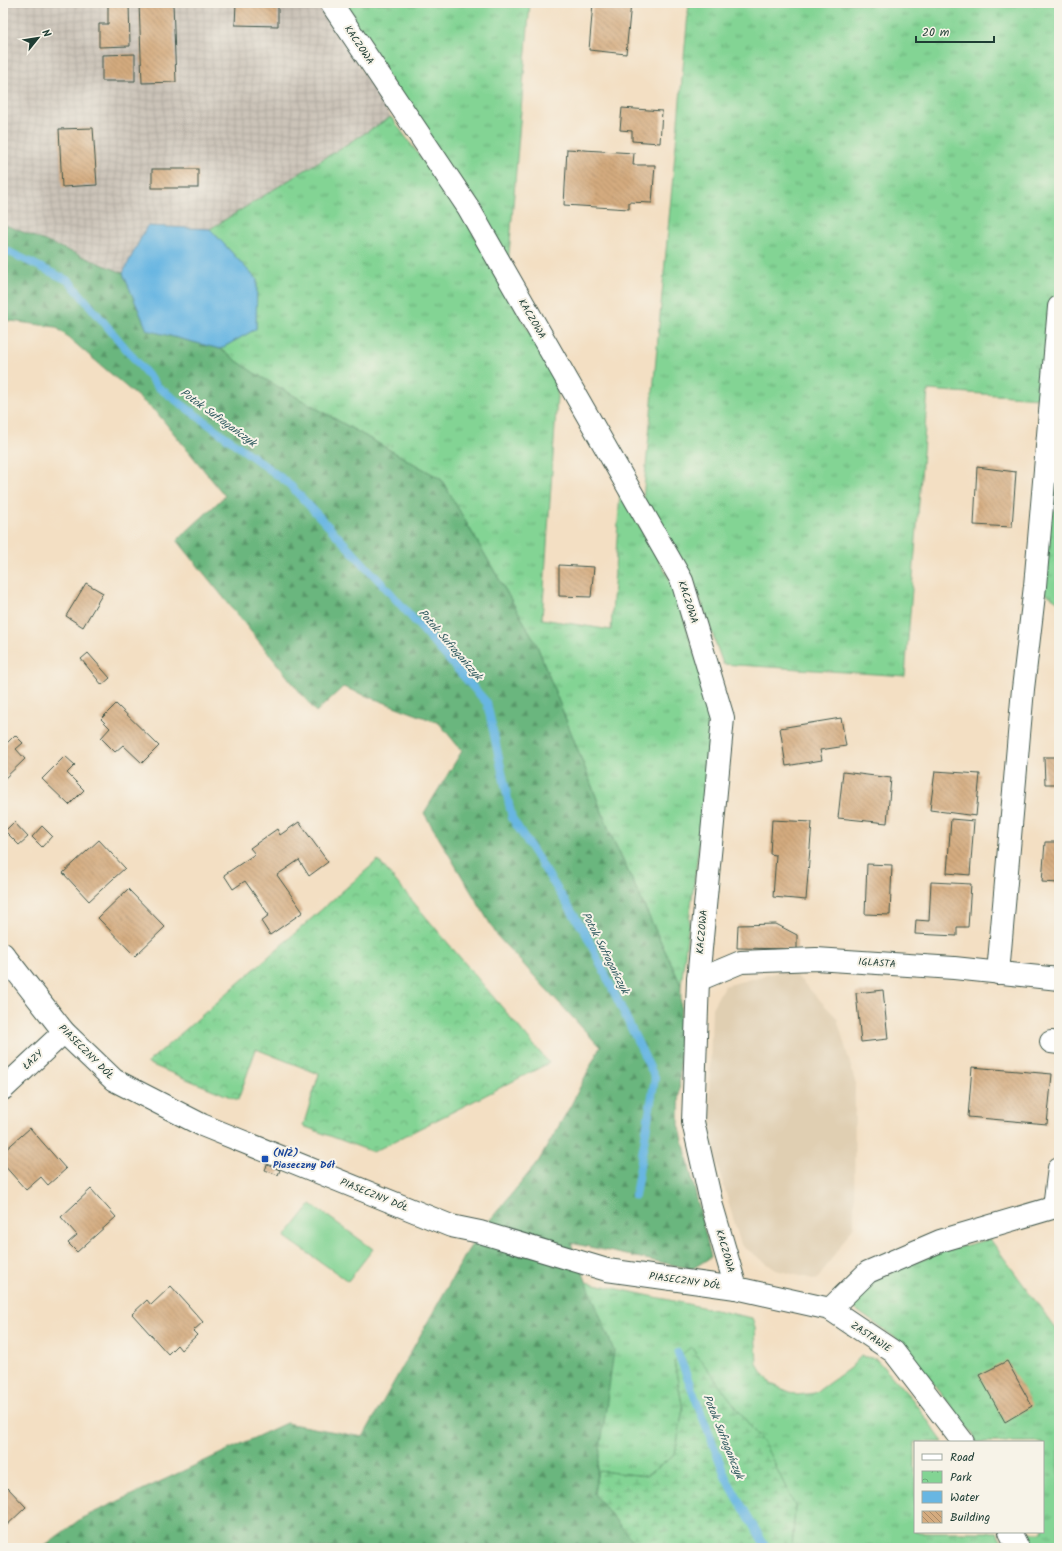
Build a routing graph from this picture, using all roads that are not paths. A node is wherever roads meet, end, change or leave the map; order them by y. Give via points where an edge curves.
1 (331, 3) edge
2 (1059, 307) edge
3 (3, 954) edge
4 (998, 973) junction
5 (1059, 979) edge
6 (698, 980) junction
7 (64, 1032) junction
8 (3, 1088) edge
9 (1059, 1168) edge
10 (1057, 1206) edge
11 (736, 1288) junction
12 (788, 1300) joint
13 (830, 1309) junction
14 (962, 1441) edge
15 (1010, 1533) edge
16 (1018, 1548) edge

1 - 6 street, KACZOWA via 468,207 682,581 723,718
2 - 4 street
3 - 7 street, PIASECZNY DÓŁ
4 - 5 street, IGLASTA
4 - 6 street, IGLASTA via 816,959 741,962
6 - 11 street, KACZOWA via 693,1122 712,1206
7 - 8 street, ŁAZY
7 - 11 street, PIASECZNY DÓŁ via 114,1080 202,1125 450,1226 480,1232 607,1270
9 - 10 street
10 - 13 street via 940,1240 868,1272
11 - 12 street, PIASECZNY DÓŁ
12 - 13 street, ZASTAWIE
13 - 14 street, ZASTAWIE via 894,1352
15 - 16 street

